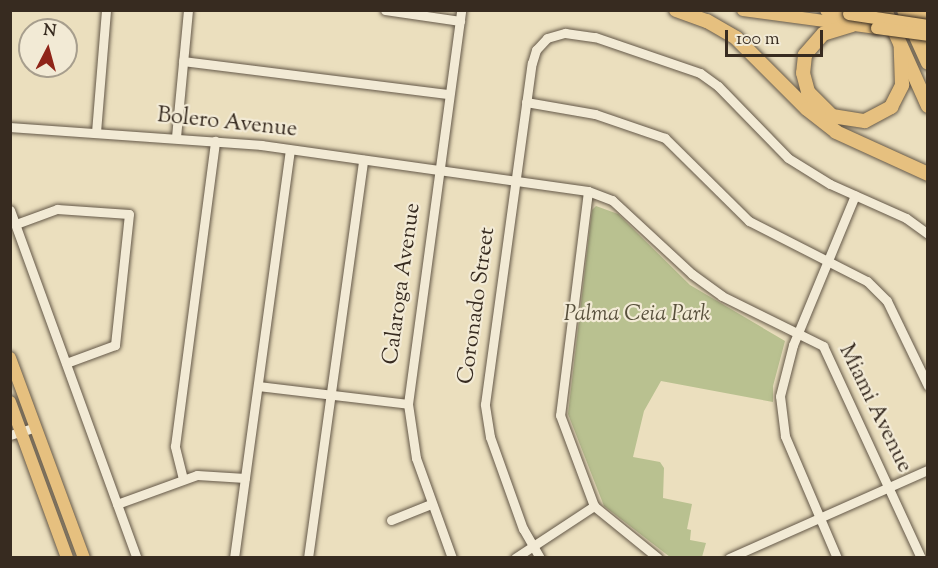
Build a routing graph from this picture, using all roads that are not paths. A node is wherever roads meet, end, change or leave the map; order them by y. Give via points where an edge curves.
1 (106, 10) edge
2 (188, 10) edge
3 (385, 10) edge
4 (461, 10) edge
5 (676, 10) edge
6 (743, 10) edge
7 (826, 10) edge
8 (885, 10) edge
9 (904, 10) edge
10 (918, 10) edge
11 (847, 16) edge
12 (460, 21) junction
13 (927, 26) edge
14 (927, 33) edge
15 (901, 47) junction
16 (183, 62) junction
17 (927, 63) edge
18 (449, 94) junction
19 (526, 102) junction
20 (927, 106) edge
21 (10, 127) edge
22 (96, 132) junction
23 (176, 137) junction
24 (215, 141) junction
25 (290, 150) junction
26 (363, 160) junction
27 (439, 170) junction
28 (927, 174) edge
29 (515, 181) junction
30 (588, 191) junction
31 (855, 195) junction
32 (10, 210) edge
33 (16, 224) junction
34 (927, 234) edge
35 (827, 263) junction
36 (798, 334) junction
37 (10, 358) edge
38 (66, 363) junction
39 (258, 386) junction
40 (927, 386) edge
41 (330, 397) junction
42 (10, 402) edge
43 (408, 404) junction
44 (36, 427) junction
45 (16, 433) edge
46 (927, 470) edge
47 (245, 478) junction
48 (183, 479) junction
49 (890, 486) junction
50 (117, 504) junction
51 (432, 504) junction
52 (594, 506) junction
53 (819, 518) junction
54 (391, 520) dead end
55 (532, 546) junction
56 (753, 547) junction
57 (67, 558) edge
58 (84, 558) edge
59 (137, 558) edge
60 (234, 558) edge
61 (308, 558) edge
62 (452, 558) edge
63 (515, 558) edge
64 (540, 558) edge
65 (658, 558) edge
66 (729, 558) edge
67 (757, 558) edge
68 (837, 558) edge
69 (921, 558) edge

1 - 22 street
2 - 16 street
3 - 12 street
4 - 12 street, Calaroga Avenue
5 - 28 highway via 707,21 736,38 807,109 836,132
6 - 11 main road
7 - 11 main road
8 - 15 highway
9 - 17 highway
10 - 14 highway
11 - 13 main road, bridge
11 - 14 main road, bridge via 878,28
11 - 15 highway via 823,34 805,55 803,73 808,92 832,116 865,121 891,107 902,85
12 - 18 street, Calaroga Avenue
15 - 20 highway
16 - 18 street
16 - 23 street
18 - 27 street, Calaroga Avenue
19 - 29 street, Coronado Street
19 - 31 street, Coronado Street via 536,50 556,35 580,34 675,62 718,86 789,158
19 - 35 street via 595,114 665,138 749,221
21 - 22 street, Bolero Avenue
22 - 23 street, Bolero Avenue
23 - 24 street, Bolero Avenue
24 - 25 street, Bolero Avenue
24 - 48 street via 175,446
25 - 26 street, Bolero Avenue
25 - 39 street
26 - 27 street, Bolero Avenue
26 - 41 street
27 - 29 street, Miami Avenue
27 - 43 street, Calaroga Avenue
29 - 30 street, Miami Avenue
29 - 55 street, Coronado Street via 485,404 490,437
30 - 36 street, Miami Avenue via 624,208 665,250 722,296
30 - 52 street via 559,404
31 - 34 street via 895,211
31 - 35 street
32 - 33 street
33 - 38 street
33 - 38 street via 57,209 129,213 115,345
35 - 36 street
35 - 40 street via 879,290
36 - 49 street, Miami Avenue via 827,351
36 - 53 street via 782,382 781,416 785,436
37 - 44 main road
38 - 50 street
39 - 41 street
39 - 47 street
41 - 43 street
41 - 61 street
42 - 45 main road
43 - 51 street, Calaroga Avenue via 412,443
44 - 45 street
44 - 58 main road
45 - 57 main road
46 - 49 street
47 - 48 street via 209,473
47 - 60 street
48 - 50 street
49 - 53 street
49 - 69 street, Miami Avenue
50 - 59 street
51 - 54 street
51 - 62 street, Calaroga Avenue
52 - 55 street
52 - 65 street
53 - 56 street
53 - 68 street
55 - 63 street
55 - 64 street, Coronado Street
56 - 66 street
56 - 67 street

